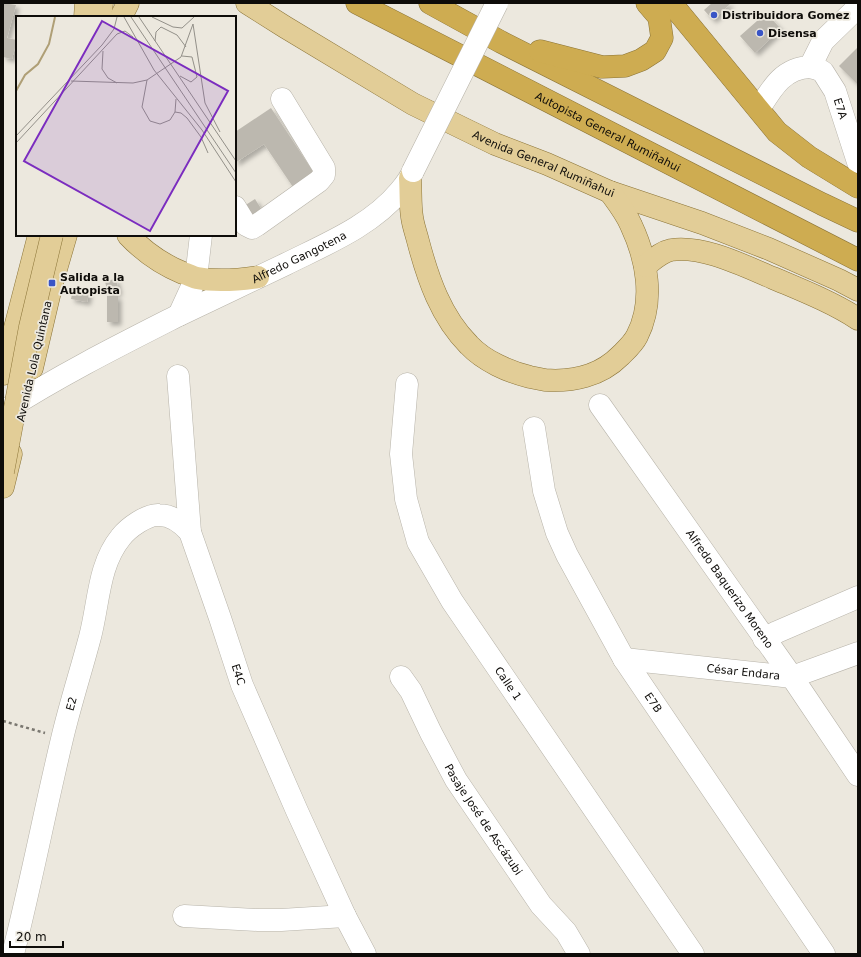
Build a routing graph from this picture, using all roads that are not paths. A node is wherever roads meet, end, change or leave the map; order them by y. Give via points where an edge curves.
1 (86, 3) edge
2 (102, 3) edge
3 (128, 3) edge
4 (236, 3) edge
5 (247, 3) edge
6 (357, 3) edge
7 (430, 3) edge
8 (497, 3) edge
9 (647, 3) edge
10 (671, 3) edge
11 (858, 8) edge
12 (85, 16) edge
13 (100, 16) edge
14 (122, 16) edge
15 (285, 27) junction
16 (501, 42) junction
17 (810, 67) junction
18 (282, 98) dead end
19 (759, 109) junction
20 (858, 162) edge
21 (412, 175) junction
22 (858, 187) edge
23 (610, 192) junction
24 (236, 209) edge
25 (858, 221) edge
26 (40, 236) edge
27 (52, 236) edge
28 (66, 236) edge
29 (129, 236) edge
30 (201, 236) edge
31 (858, 260) edge
32 (645, 266) junction
33 (258, 277) junction
34 (196, 278) junction
35 (858, 290) edge
36 (180, 315) junction
37 (858, 319) edge
38 (3, 374) edge
39 (178, 376) dead end
40 (407, 384) dead end
41 (25, 397) junction
42 (600, 405) dead end
43 (3, 412) edge
44 (534, 428) dead end
45 (3, 472) edge
46 (3, 487) edge
47 (190, 532) junction
48 (858, 597) edge
49 (764, 638) junction
50 (858, 654) edge
51 (624, 660) junction
52 (401, 677) dead end
53 (792, 677) junction
54 (858, 775) edge
55 (184, 916) dead end
56 (345, 916) junction
57 (13, 954) edge
58 (365, 954) edge
59 (579, 954) edge
60 (693, 954) edge
61 (824, 954) edge

1 - 12 main road
2 - 13 main road
3 - 14 main road
4 - 15 main road
5 - 15 main road, Avenida General Rumiñahui
6 - 31 highway, Autopista General Rumiñahui
7 - 16 highway
8 - 21 street, Alfredo Gangotena, bridge
9 - 16 highway via 659,17 662,38 655,51 625,66 602,67
10 - 19 highway
11 - 17 street via 823,41
15 - 23 main road, Avenida General Rumiñahui via 413,104 495,144
16 - 25 highway
17 - 19 street via 788,73 772,87
17 - 20 street, E7A via 823,72 835,91
18 - 24 street via 324,168 324,175 252,228 246,225
19 - 22 highway via 777,132 809,157
21 - 32 main road via 412,217 423,259 441,306 456,331 480,355 517,374 543,380 566,381 589,376 614,362 631,345 643,322 648,284
21 - 33 street, Alfredo Gangotena via 393,200 345,235
23 - 32 main road via 631,224
23 - 35 main road, Avenida General Rumiñahui via 769,249
26 - 38 main road
27 - 45 main road, Avenida Lola Quintana, bridge via 30,327
28 - 41 main road, Avenida Lola Quintana
29 - 34 main road via 159,261
30 - 34 street
32 - 37 main road via 670,250 700,252 727,260 811,294
33 - 34 main road via 239,280
33 - 36 street, Alfredo Gangotena
34 - 36 street
36 - 41 street, Alfredo Gangotena
39 - 47 street, E4C
40 - 60 street, Calle 1 via 401,454 406,499 418,542 452,601
41 - 43 street, Alfredo Gangotena
41 - 46 main road, Avenida Lola Quintana
42 - 49 street, Alfredo Baquerizo Moreno
44 - 51 street, E7B via 544,491 557,533
47 - 56 street, E4C via 242,685
47 - 57 street, E2 via 169,517 158,514 132,525 121,536 111,553 101,579 90,634 62,738
48 - 49 street
49 - 53 street, Alfredo Baquerizo Moreno
50 - 53 street, César Endara
51 - 53 street, César Endara
51 - 61 street, E7B
52 - 59 street, Pasaje José de Ascázubi via 411,691 456,780 541,905 566,932
53 - 54 street, Alfredo Baquerizo Moreno
55 - 56 street via 281,920
56 - 58 street, E4C

